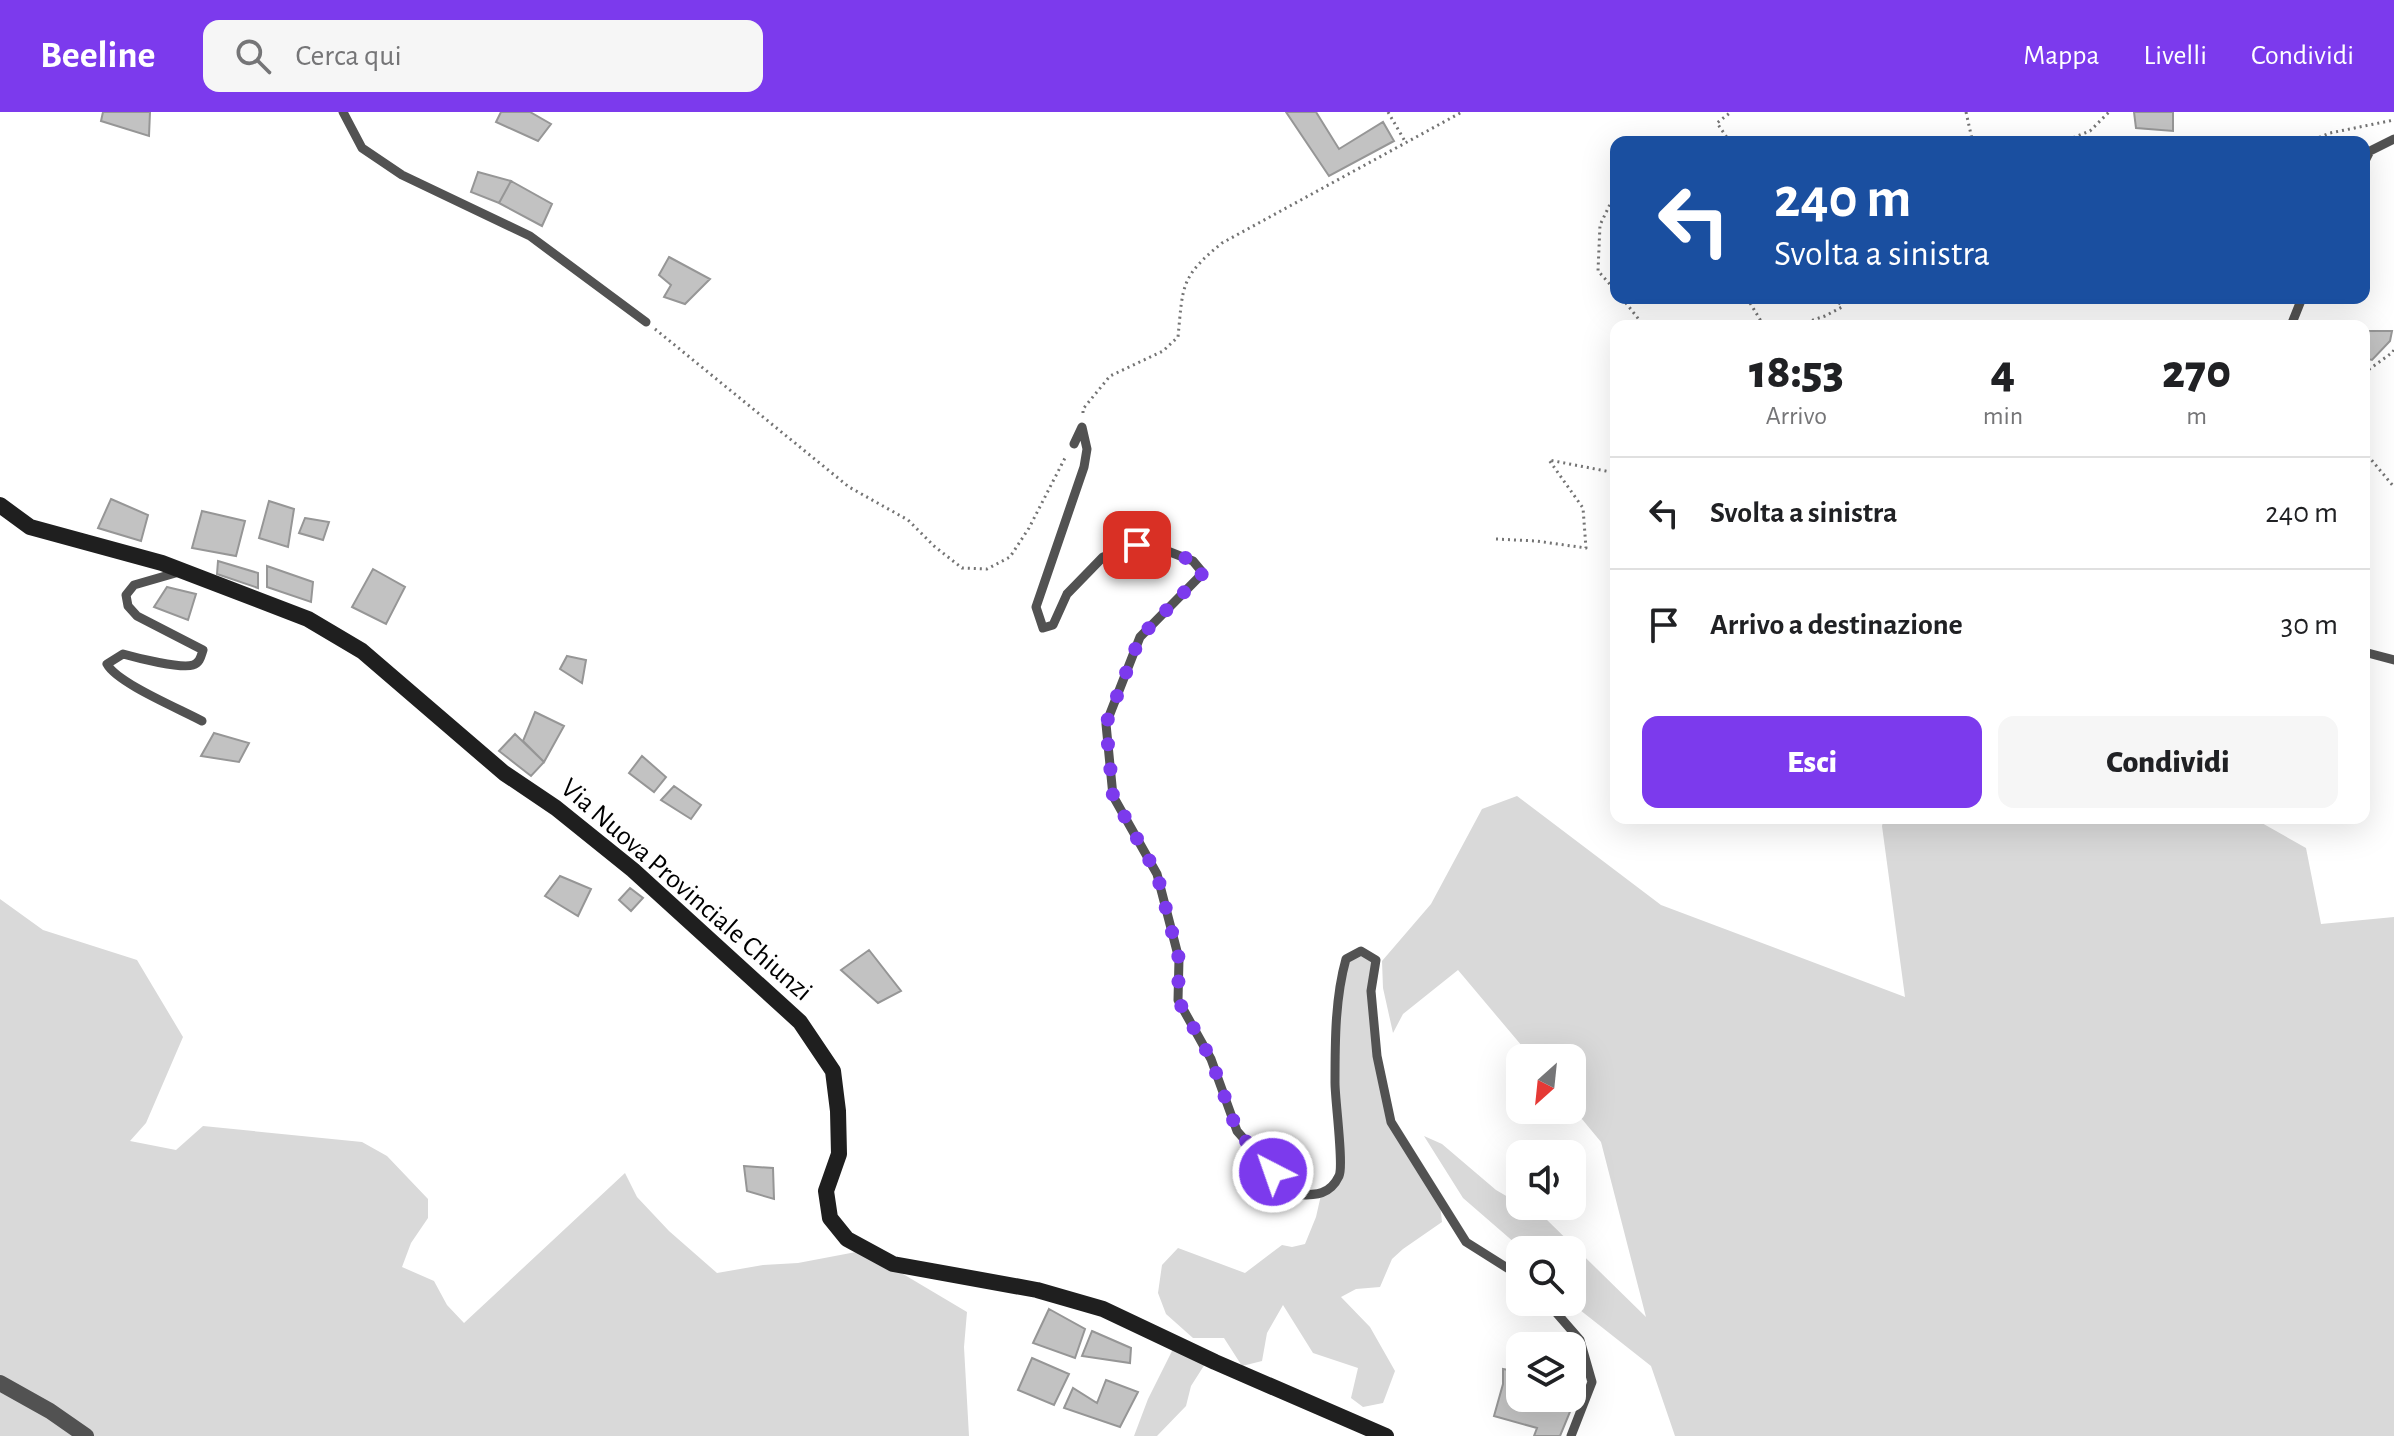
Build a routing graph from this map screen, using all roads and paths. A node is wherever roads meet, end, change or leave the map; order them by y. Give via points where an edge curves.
1 (343, 112) edge
2 (1388, 112) edge
3 (1462, 112) edge
4 (1731, 112) edge
5 (1966, 112) edge
6 (2109, 112) edge
7 (2394, 120) edge
8 (1726, 136) edge
9 (1971, 136) edge
10 (2077, 136) edge
11 (2323, 136) edge
12 (2394, 139) edge
13 (1406, 143) junction
14 (2370, 151) edge
15 (1610, 204) edge
16 (1610, 284) edge
17 (1627, 304) edge
18 (1840, 304) edge
19 (1640, 320) edge
20 (1813, 320) edge
21 (646, 322) joint
22 (2394, 349) edge
23 (2370, 369) edge
24 (1082, 427) junction
25 (1074, 444) joint
26 (2370, 458) edge
27 (1610, 472) edge
28 (2394, 487) edge
29 (0, 505) edge
30 (1496, 539) dead end
31 (183, 571) junction
32 (2370, 654) edge
33 (2394, 660) edge
34 (202, 721) dead end
35 (1506, 1267) edge
36 (1559, 1316) edge
37 (0, 1383) edge
38 (86, 1436) edge
39 (1386, 1436) edge
40 (1571, 1436) edge

1 - 21 lane via 362,148 402,175 530,236
2 - 13 path
3 - 13 path
4 - 8 path via 1717,123
5 - 9 path
6 - 10 path
7 - 11 path
12 - 14 lane
13 - 24 path via 1205,257 1182,292 1178,337 1163,351 1110,376 1083,409
15 - 16 path via 1600,225 1598,271
17 - 19 path
18 - 20 path
21 - 25 path via 849,487 908,520 962,568 987,569 1010,557
22 - 23 path
24 - 25 lane
24 - 35 lane via 1084,467 1036,607 1043,628 1053,625 1067,594 1103,557 1137,545 1193,561 1203,573 1140,637 1106,724 1113,796 1157,874 1179,959 1178,1000 1211,1059 1237,1131 1298,1195 1321,1195 1333,1186 1342,1172 1335,1084 1339,984 1346,959 1361,951 1376,960 1371,991 1377,1056 1391,1122 1466,1242
26 - 28 path
27 - 30 path via 1549,460 1583,508 1586,548
29 - 31 main road, Via Nuova Provinciale Chiunzi via 30,527
31 - 34 lane via 134,585 126,595 128,606 137,616 203,650 200,660 181,666 123,654 107,664 129,683
31 - 39 main road, Via Nuova Provinciale Chiunzi via 308,619 362,651 504,773 633,870 800,1022 833,1071 839,1154 826,1191 830,1218 847,1239 893,1264 1037,1290 1103,1309
32 - 33 lane
36 - 40 lane via 1580,1340 1592,1382
37 - 38 street

